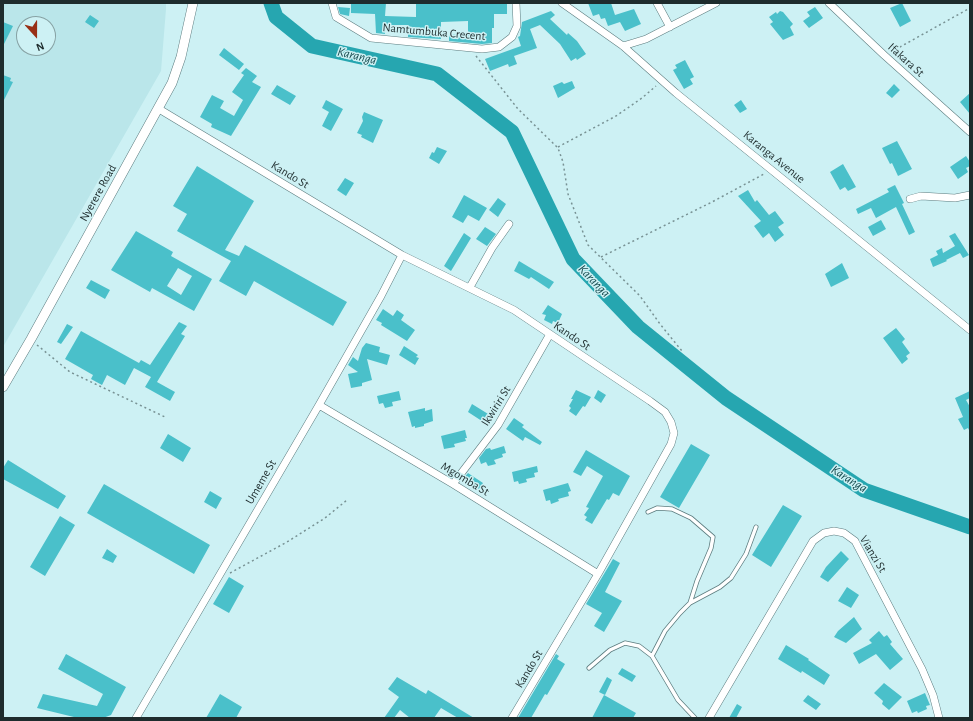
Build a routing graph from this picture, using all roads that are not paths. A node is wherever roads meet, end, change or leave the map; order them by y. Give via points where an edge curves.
1 (193, 3) edge
2 (332, 3) edge
3 (516, 3) edge
4 (562, 3) edge
5 (657, 3) edge
6 (716, 3) edge
7 (830, 3) edge
8 (670, 27) junction
9 (623, 46) junction
10 (159, 109) junction
11 (970, 132) edge
12 (970, 195) edge
13 (910, 199) dead end
14 (509, 224) dead end
15 (402, 255) junction
16 (470, 287) junction
17 (970, 330) edge
18 (550, 334) junction
19 (3, 387) edge
20 (319, 405) junction
21 (453, 484) junction
22 (648, 512) dead end
23 (756, 527) dead end
24 (598, 574) junction
25 (690, 603) junction
26 (652, 656) junction
27 (588, 668) dead end
28 (136, 718) edge
29 (512, 718) edge
30 (695, 718) edge
31 (710, 718) edge
32 (937, 718) edge

1 - 10 street, Nyerere Road via 181,57
2 - 3 street, Namtumbuka Crecent via 336,17 371,38 470,48 499,47 512,37 517,26
4 - 9 street, Karanga Avenue
5 - 8 street
6 - 8 street
7 - 11 street, Ifakara St
8 - 9 street via 646,39
9 - 17 street, Karanga Avenue
10 - 15 street, Kando St
10 - 19 street, Nyerere Road
12 - 13 street via 955,198 921,196
14 - 16 street
15 - 16 street, Kando St
15 - 20 street, Umeme St
16 - 18 street, Kando St via 514,310
18 - 21 street, Ikwiriri St via 498,425
18 - 24 street, Kando St via 665,412 674,433 671,444
20 - 21 street, Mgomba St
20 - 28 street, Umeme St
21 - 24 street, Mgomba St
22 - 25 lane via 656,508 672,509 691,518 713,537
23 - 25 lane via 746,554 731,578
24 - 29 street, Kando St
25 - 26 lane via 665,631
26 - 27 lane via 639,646 625,643 610,650
26 - 30 lane via 678,700
31 - 32 street, Vianzi St via 814,541 824,533 834,531 844,533 855,541 922,669 933,694

